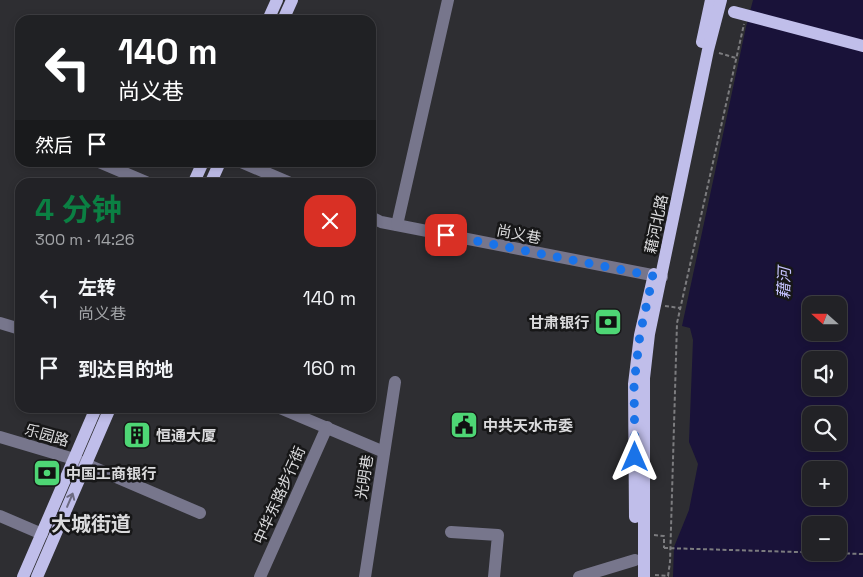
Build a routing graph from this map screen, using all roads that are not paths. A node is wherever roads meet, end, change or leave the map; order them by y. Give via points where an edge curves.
1 (276, 0) edge
2 (292, 0) edge
3 (448, 0) edge
4 (712, 2) edge
5 (270, 15) edge
6 (285, 15) edge
7 (863, 46) edge
8 (111, 167) edge
9 (253, 167) edge
10 (137, 178) edge
11 (279, 178) edge
12 (376, 219) edge
13 (397, 225) junction
14 (658, 277) junction
15 (0, 323) edge
16 (15, 328) edge
17 (395, 382) dead end
18 (95, 413) edge
19 (107, 413) edge
20 (292, 413) edge
21 (327, 427) junction
22 (0, 436) edge
23 (384, 452) junction
24 (80, 462) junction
25 (200, 513) dead end
26 (0, 516) edge
27 (451, 532) dead end
28 (42, 534) junction
29 (635, 560) junction
30 (647, 576) edge
31 (23, 577) edge
32 (37, 577) edge
33 (260, 577) edge
34 (365, 577) edge
35 (494, 577) edge
36 (581, 577) edge

1 - 5 main road
2 - 6 main road
3 - 13 street
4 - 7 main road, bridge via 740,14
4 - 14 main road, 藉河北路
4 - 14 main road, 藉河北路 via 708,50
8 - 10 street
9 - 11 street
12 - 13 street, 尚义巷
13 - 14 street, 尚义巷
14 - 29 main road, 藉河北路 via 640,334 634,384
14 - 30 main road, 藉河北路 via 644,378
15 - 16 street
17 - 23 street, 光明巷
18 - 24 main road
19 - 24 main road
20 - 21 street
21 - 23 street
21 - 33 street, 中华东路步行街
22 - 24 street, 乐园路
23 - 34 street, 光明巷
24 - 25 street, 乐园路
24 - 28 main road
32 -> 24 main road
26 - 28 street
27 - 35 street via 498,535
28 - 31 main road
29 - 30 main road, 藉河北路
29 - 36 street

